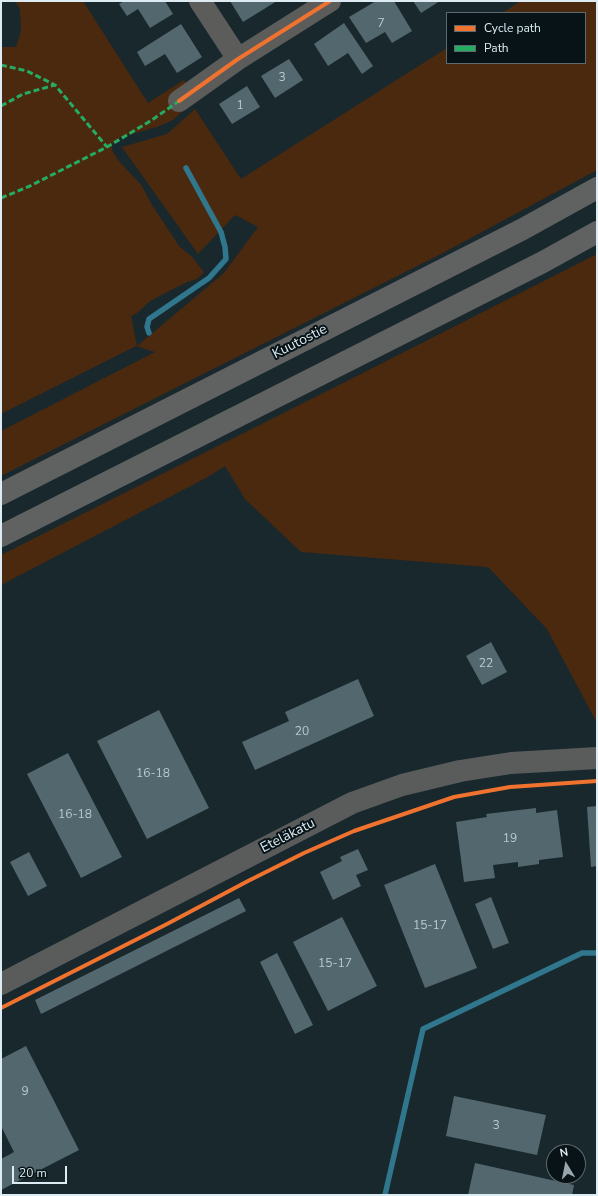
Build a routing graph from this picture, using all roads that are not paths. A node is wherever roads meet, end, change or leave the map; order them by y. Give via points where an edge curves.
1 (200, 1) edge
2 (330, 1) edge
3 (238, 59) junction
4 (179, 101) dead end
5 (597, 188) edge
6 (597, 232) edge
7 (1, 494) edge
8 (1, 536) edge
9 (597, 758) edge
10 (1, 984) edge

1 - 3 street
2 - 3 street
3 - 4 street
5 - 7 highway, Kuutostie via 523,229
6 - 8 highway via 543,262
9 - 10 main road, Eteläkatu via 511,763 460,771 402,785 352,804

